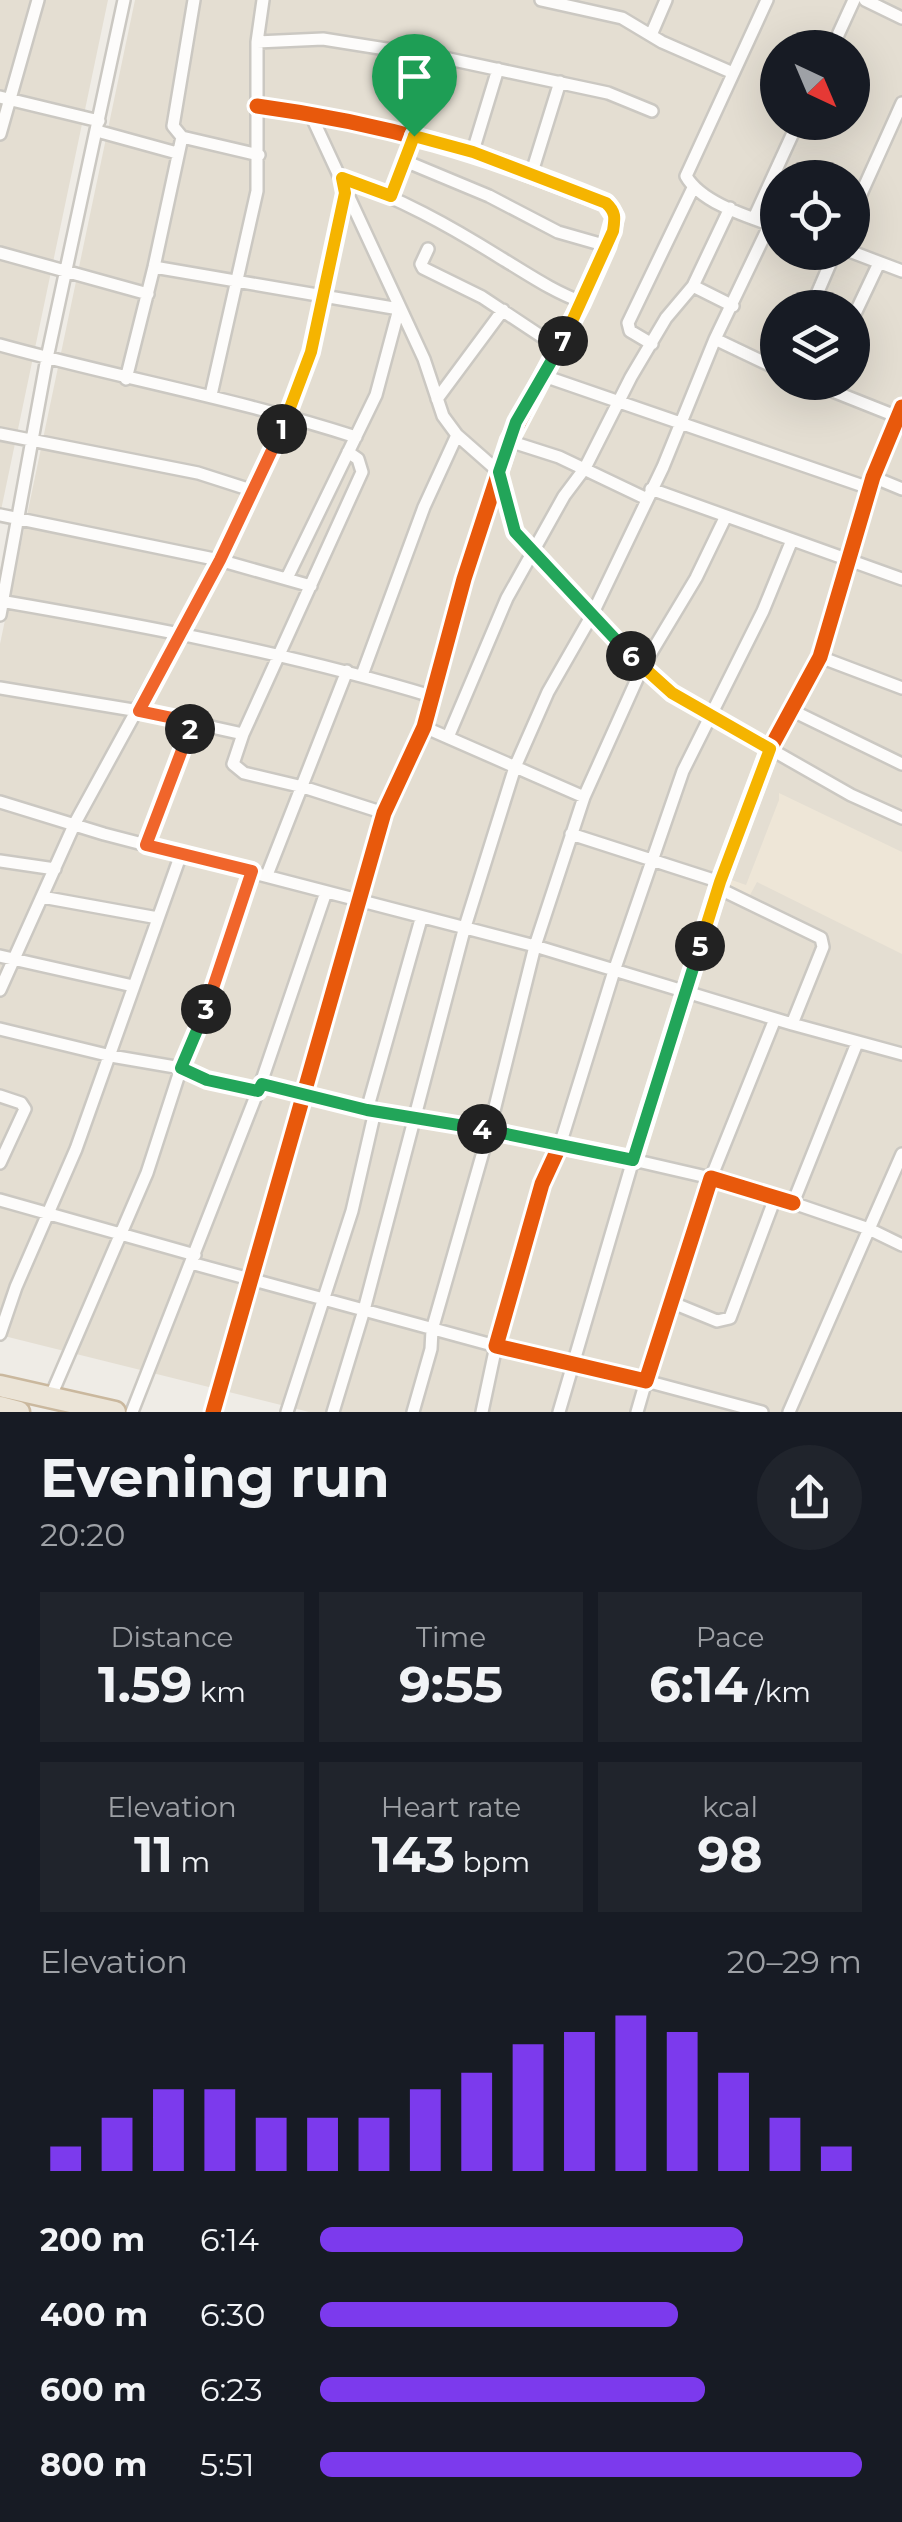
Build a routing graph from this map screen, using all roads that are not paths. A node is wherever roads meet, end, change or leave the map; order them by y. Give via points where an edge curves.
1 (38, 0) edge
2 (124, 0) edge
3 (194, 0) edge
4 (263, 0) edge
5 (541, 0) edge
6 (666, 0) edge
7 (767, 0) edge
8 (854, 0) edge
9 (865, 0) edge
10 (902, 18) edge
11 (840, 30) edge
12 (651, 35) junction
13 (258, 42) junction
14 (498, 68) junction
15 (733, 73) junction
16 (560, 82) junction
17 (5, 98) edge
18 (902, 103) edge
19 (258, 106) junction
20 (652, 111) dead end
21 (310, 113) junction
22 (98, 126) junction
23 (0, 134) edge
24 (414, 136) junction
25 (182, 137) junction
26 (790, 140) edge
27 (177, 152) junction
28 (473, 152) junction
29 (259, 156) junction
30 (405, 161) junction
31 (532, 172) junction
32 (870, 174) edge
33 (342, 178) junction
34 (693, 188) junction
35 (345, 193) junction
36 (391, 196) junction
37 (730, 208) junction
38 (754, 218) junction
39 (760, 220) edge
40 (607, 246) junction
41 (428, 249) dead end
42 (0, 252) edge
43 (760, 253) edge
44 (870, 259) edge
45 (879, 262) junction
46 (154, 266) junction
47 (902, 272) edge
48 (66, 273) junction
49 (238, 280) junction
50 (693, 286) junction
51 (866, 290) edge
52 (148, 294) junction
53 (323, 295) junction
54 (582, 302) junction
55 (734, 306) junction
56 (399, 308) junction
57 (503, 310) junction
58 (715, 339) junction
59 (652, 344) junction
60 (0, 345) edge
61 (559, 348) junction
62 (47, 358) junction
63 (760, 361) edge
64 (544, 376) junction
65 (126, 379) junction
66 (211, 394) junction
67 (438, 400) junction
68 (865, 400) edge
69 (616, 402) junction
70 (900, 412) edge
71 (288, 415) junction
72 (679, 423) junction
73 (0, 434) edge
74 (457, 435) junction
75 (356, 437) junction
76 (508, 441) junction
77 (32, 442) junction
78 (348, 452) junction
79 (584, 468) junction
80 (499, 472) junction
81 (871, 483) junction
82 (902, 489) edge
83 (254, 491) junction
84 (649, 494) junction
85 (0, 515) edge
86 (725, 518) junction
87 (19, 520) junction
88 (792, 540) junction
89 (534, 549) junction
90 (220, 560) junction
91 (849, 560) junction
92 (286, 578) junction
93 (902, 580) edge
94 (311, 586) junction
95 (1, 606) edge
96 (592, 615) junction
97 (181, 632) junction
98 (281, 656) junction
99 (820, 657) junction
100 (642, 668) junction
101 (347, 672) junction
102 (362, 675) junction
103 (0, 688) edge
104 (902, 688) edge
105 (431, 696) junction
106 (792, 710) junction
107 (139, 711) junction
108 (710, 714) junction
109 (192, 722) junction
110 (424, 727) junction
111 (243, 734) junction
112 (448, 737) junction
113 (770, 749) junction
114 (902, 764) edge
115 (515, 767) junction
116 (303, 787) junction
117 (584, 798) junction
118 (0, 802) edge
119 (384, 813) junction
120 (902, 818) edge
121 (75, 824) junction
122 (571, 834) junction
123 (146, 845) junction
124 (182, 854) junction
125 (652, 858) junction
126 (0, 861) edge
127 (55, 869) junction
128 (252, 871) junction
129 (267, 874) junction
130 (719, 885) junction
131 (326, 892) junction
132 (42, 897) junction
133 (359, 901) junction
134 (158, 918) junction
135 (421, 919) junction
136 (464, 930) junction
137 (535, 946) junction
138 (0, 956) edge
139 (14, 960) junction
140 (614, 971) junction
141 (133, 986) junction
142 (0, 990) edge
143 (687, 993) junction
144 (775, 1019) junction
145 (792, 1024) junction
146 (0, 1029) edge
147 (857, 1043) junction
148 (902, 1054) edge
149 (111, 1056) junction
150 (181, 1068) junction
151 (260, 1087) junction
152 (304, 1094) junction
153 (0, 1096) edge
154 (371, 1111) junction
155 (413, 1118) junction
156 (490, 1130) junction
157 (560, 1145) junction
158 (902, 1154) edge
159 (633, 1160) junction
160 (0, 1162) edge
161 (711, 1178) junction
162 (775, 1198) junction
163 (0, 1200) edge
164 (792, 1203) junction
165 (48, 1215) junction
166 (869, 1228) junction
167 (119, 1234) junction
168 (902, 1245) edge
169 (193, 1259) junction
170 (251, 1280) junction
171 (323, 1299) junction
172 (673, 1302) junction
173 (364, 1310) junction
174 (432, 1330) junction
175 (0, 1334) edge
176 (496, 1346) junction
177 (572, 1362) junction
178 (646, 1381) junction
179 (0, 1386) edge
180 (50, 1398) junction
181 (0, 1408) edge
182 (18, 1412) edge
183 (115, 1412) edge
184 (132, 1412) edge
185 (213, 1412) edge
186 (287, 1412) edge
187 (333, 1412) edge
188 (413, 1412) edge
189 (482, 1412) edge
190 (559, 1412) edge
191 (636, 1412) edge
192 (762, 1412) edge
193 (790, 1412) edge

1 - 17 street
2 - 22 street
3 - 25 street via 173,121
4 - 13 street
5 - 12 street via 622,18
6 - 12 street
7 - 15 street
8 - 11 street
9 - 10 street
12 - 15 street
13 - 14 street via 323,39
13 - 19 street
14 - 16 street
14 - 28 street
15 - 34 street via 686,170
16 - 20 street
16 - 31 street
17 - 22 street
17 - 23 street
18 - 32 street
19 - 21 street
19 - 29 street
21 - 24 street
21 - 33 street
22 - 27 street
22 - 48 street
24 - 28 street
24 - 30 street
25 - 27 street
25 - 29 street
26 - 38 street
27 - 46 street
28 - 31 street
29 - 49 street
30 - 36 street
30 - 40 street via 549,228
31 - 40 street via 606,203 615,217
33 - 35 street
33 - 36 street
34 - 37 street
34 - 59 street via 628,322
35 - 53 street
35 - 56 street
36 - 54 street
37 - 38 street
37 - 50 street
38 - 39 street
40 - 54 street
41 - 57 street via 423,268
42 - 48 street
43 - 55 street
44 - 45 street
45 - 47 street
45 - 51 street
46 - 49 street
46 - 52 street
48 - 52 street
48 - 62 street
49 - 53 street
49 - 66 street
50 - 55 street
50 - 59 street
52 - 65 street
53 - 56 street
53 - 71 street
54 - 61 street
55 - 58 street
56 - 67 street
56 - 75 street via 376,395
57 - 61 street
57 - 67 street
58 - 63 street
58 - 72 street
59 - 69 street
60 - 62 street
61 - 64 street
62 - 65 street
62 - 77 street
64 - 69 street
64 - 76 street
65 - 66 street
66 - 71 street
67 - 74 street
68 - 70 street
69 - 72 street
69 - 79 street
70 - 81 street
71 - 75 street
71 - 83 street
72 - 81 street
72 - 84 street
73 - 77 street
74 - 80 street
74 - 102 street
75 - 78 street
76 - 79 street
76 - 80 street
77 - 83 street via 198,473
77 - 87 street
78 - 92 street
78 - 94 street via 362,472
79 - 84 street
79 - 89 street
80 - 89 street via 510,522
80 - 105 street
81 - 82 street
81 - 91 street
83 - 90 street
84 - 86 street
84 - 96 street
85 - 87 street
86 - 88 street
86 - 100 street
87 - 90 street
87 - 95 street
88 - 91 street
88 - 108 street
89 - 96 street
89 - 112 street
90 - 92 street
90 - 97 street
91 - 93 street
91 - 99 street
92 - 94 street
94 - 98 street
95 - 97 street
96 - 100 street
96 - 115 street
97 - 98 street
97 - 107 street
98 - 101 street
98 - 111 street
99 - 104 street
99 - 106 street
100 - 108 street
100 - 117 street
101 - 102 street
101 - 116 street
102 - 105 street
103 - 107 street
105 - 110 street
106 - 113 street
106 - 114 street
107 - 109 street
107 - 121 street
108 - 113 street
108 - 125 street
109 - 111 street
109 - 123 street
110 - 112 street
110 - 119 street
111 - 116 street via 233,764 238,770
112 - 115 street
113 - 120 street
113 - 130 street
115 - 117 street
115 - 136 street
116 - 119 street
116 - 129 street
117 - 122 street
118 - 121 street
119 - 133 street
121 - 123 street
121 - 127 street
122 - 125 street
122 - 137 street
123 - 124 street
124 - 128 street
124 - 134 street
125 - 130 street
125 - 140 street
126 - 127 street
127 - 132 street
128 - 129 street
128 - 150 street
129 - 131 street
130 - 143 street
130 - 145 street via 821,938
131 - 133 street
131 - 151 street
132 - 134 street
132 - 139 street
133 - 135 street
133 - 152 street
134 - 141 street
135 - 136 street
135 - 154 street
136 - 137 street
136 - 155 street
137 - 140 street
137 - 156 street
138 - 139 street
139 - 141 street
139 - 142 street
140 - 143 street
140 - 157 street
141 - 149 street
143 - 144 street
143 - 159 street
144 - 145 street
144 - 161 street
145 - 147 street
146 - 149 street
147 - 148 street
147 - 164 street
149 - 150 street
149 - 165 street
150 - 151 street via 207,1080
150 - 167 street
151 - 152 street
151 - 169 street
152 - 154 street
152 - 170 street
153 - 160 street via 26,1109
154 - 155 street
154 - 171 street via 352,1211
155 - 156 street
155 - 173 street
156 - 157 street
156 - 174 street
157 - 159 street
157 - 176 street via 542,1184
158 - 166 street
159 - 161 street
159 - 177 street
161 - 162 street
161 - 172 street
162 - 164 street
162 - 172 street via 730,1318 717,1321
163 - 165 street
164 - 166 street
165 - 167 street
165 - 175 street
166 - 168 street
166 - 193 street
167 - 169 street
167 - 180 street
169 - 170 street
169 - 184 street
170 - 171 street
170 - 185 street
171 - 173 street
171 - 186 street
172 - 178 street
173 - 174 street
173 - 187 street
174 - 176 street
174 - 188 street
176 - 177 street
176 - 189 street
177 - 178 street
177 - 190 street
178 - 191 street
178 - 192 street
179 - 180 highway
180 - 183 highway
181 - 182 highway

